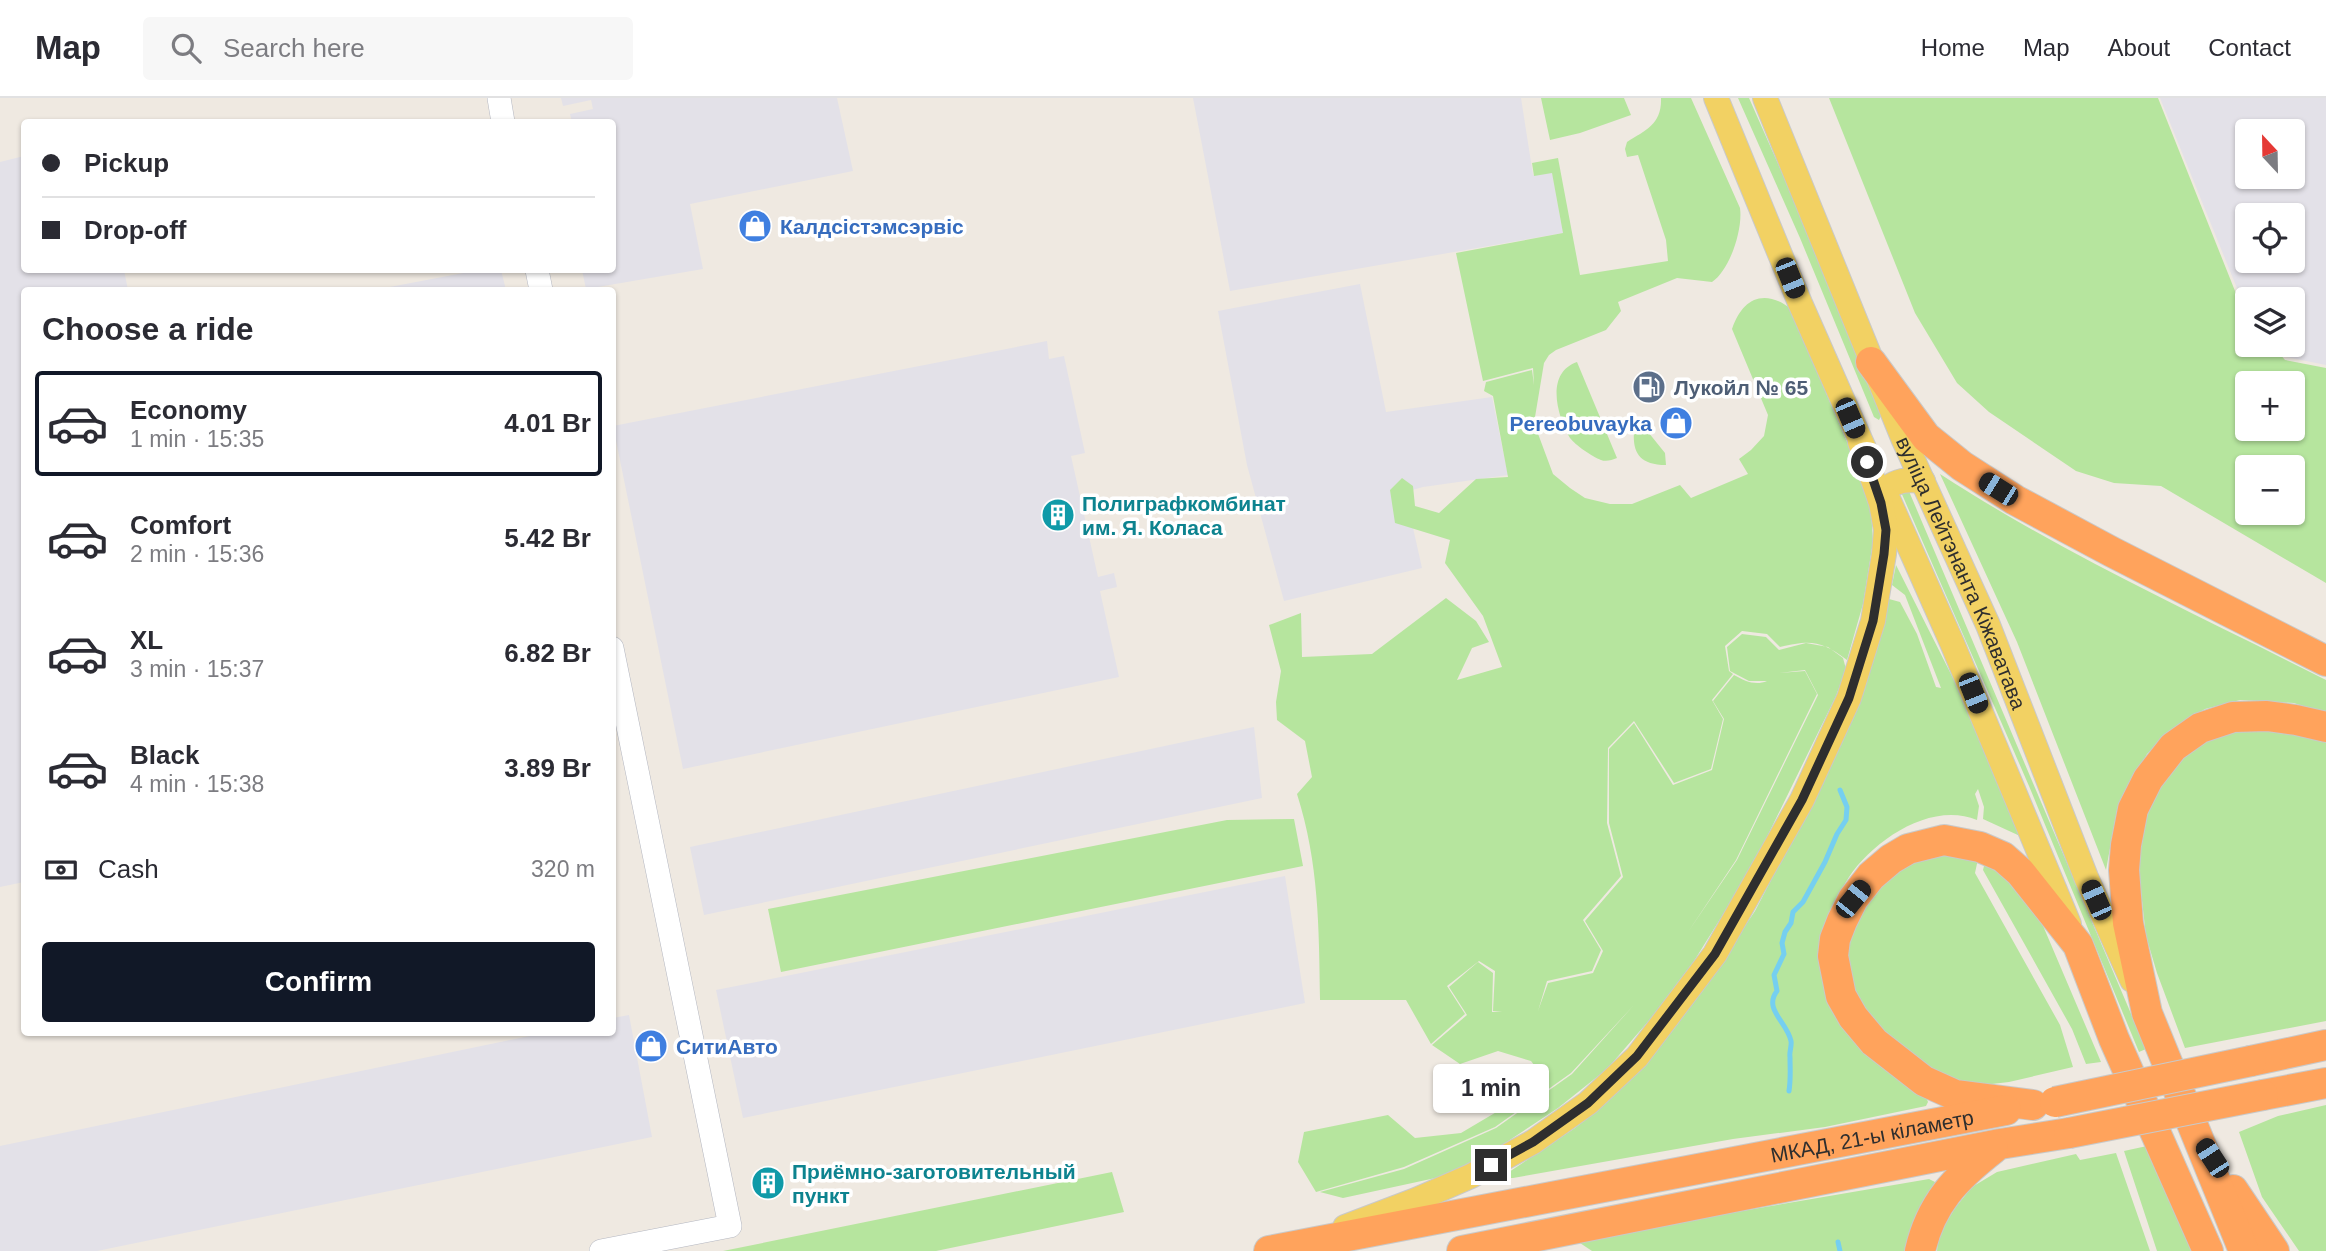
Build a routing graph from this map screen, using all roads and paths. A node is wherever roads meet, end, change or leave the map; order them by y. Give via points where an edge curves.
1 (499, 98) edge
2 (1716, 98) edge
3 (1765, 98) edge
4 (502, 119) edge
5 (1871, 362) junction
6 (1903, 438) junction
7 (1860, 442) junction
8 (1923, 481) junction
9 (1884, 490) junction
10 (2326, 661) edge
11 (616, 668) edge
12 (2326, 727) edge
13 (2078, 945) junction
14 (2147, 1013) junction
15 (2318, 1044) edge
16 (2326, 1083) edge
17 (2044, 1103) junction
18 (2198, 1136) junction
19 (2000, 1144) junction
20 (2186, 1199) junction
21 (1281, 1249) edge
22 (601, 1251) edge
23 (1462, 1251) edge
24 (1920, 1251) edge
25 (2194, 1251) edge
26 (2208, 1251) edge
27 (2244, 1251) edge
28 (2274, 1251) edge

1 - 4 street
2 - 7 main road, вуліца Лейтэнанта Кіжаватава
3 - 5 main road, вуліца Лейтэнанта Кіжаватава
5 - 6 main road, вуліца Лейтэнанта Кіжаватава
5 - 10 highway via 1926,437 1962,466 2112,552
6 - 7 main road via 1890,448
6 - 8 main road, вуліца Лейтэнанта Кіжаватава
7 - 9 main road, вуліца Лейтэнанта Кіжаватава
7 - 21 main road via 1886,530 1873,621 1849,698 1802,800 1715,954 1637,1056 1588,1103 1533,1142 1427,1196
8 - 9 main road via 1895,482
8 - 14 main road, вуліца Лейтэнанта Кіжаватава via 1989,625 2086,877
9 - 13 main road, вуліца Лейтэнанта Кіжаватава
11 - 22 street via 730,1226
12 - 14 highway via 2267,716 2233,717 2200,728 2173,747 2148,779 2133,809 2124,870 2128,923
13 - 17 highway via 2003,857 1944,840 1909,849 1871,876 1853,899 1835,939 1834,965 1841,996 1874,1042 1896,1061 1955,1095
13 - 20 highway, вуліца Лейтэнанта Кіжаватава via 2114,1039
14 - 18 highway, вуліца Лейтэнанта Кіжаватава
15 - 17 highway, МКАД, 21-ы кіламетр, bridge
16 - 19 highway, МКАД, 21-ы кіламетр, bridge
17 - 21 highway, МКАД, 21-ы кіламетр
18 - 27 highway
18 - 28 highway
19 - 23 highway, МКАД, 21-ы кіламетр
19 - 24 highway via 1963,1173 1941,1198
20 - 25 highway
20 - 26 highway

